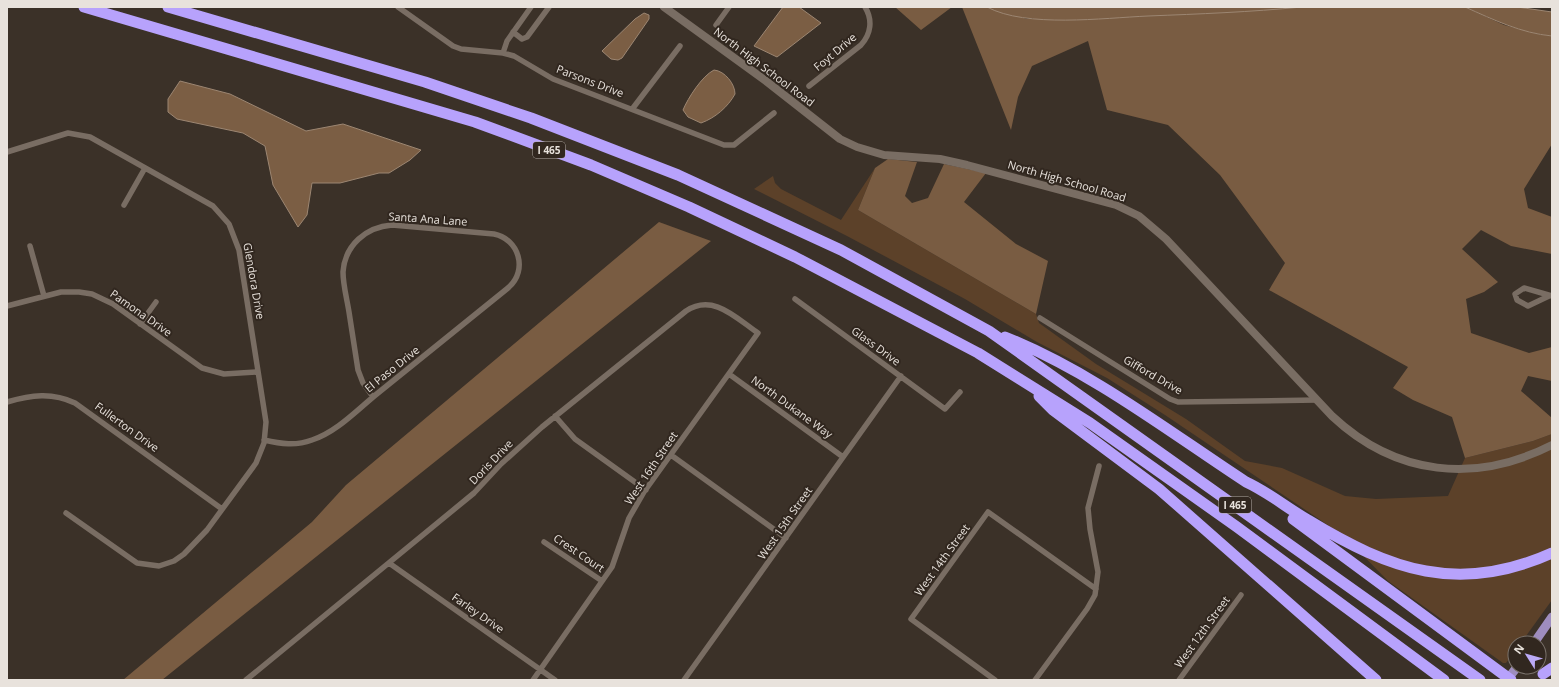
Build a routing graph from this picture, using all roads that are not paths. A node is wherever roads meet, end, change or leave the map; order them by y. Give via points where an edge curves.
1 (84, 7) edge
2 (168, 7) edge
3 (398, 7) edge
4 (531, 7) edge
5 (549, 7) edge
6 (664, 7) edge
7 (729, 7) edge
8 (865, 7) edge
9 (716, 25) dead end
10 (512, 32) junction
11 (680, 46) dead end
12 (503, 53) junction
13 (809, 86) dead end
14 (632, 108) junction
15 (774, 113) dead end
16 (7, 152) edge
17 (145, 168) junction
18 (124, 205) dead end
19 (30, 246) dead end
20 (517, 276) joint
21 (44, 296) junction
22 (1551, 296) edge
23 (794, 299) dead end
24 (156, 302) dead end
25 (7, 306) edge
26 (1040, 318) dead end
27 (140, 324) junction
28 (989, 331) junction
29 (758, 333) joint
30 (258, 372) junction
31 (729, 374) junction
32 (901, 376) junction
33 (1023, 380) junction
34 (960, 392) dead end
35 (373, 397) junction
36 (1317, 400) junction
37 (7, 402) edge
38 (555, 416) junction
39 (264, 440) junction
40 (1552, 445) edge
41 (671, 455) junction
42 (844, 457) junction
43 (1099, 466) dead end
44 (1246, 482) junction
45 (646, 490) junction
46 (222, 509) junction
47 (66, 513) dead end
48 (786, 538) junction
49 (544, 542) dead end
50 (1552, 553) edge
51 (390, 562) junction
52 (602, 581) junction
53 (1096, 588) junction
54 (1241, 595) dead end
55 (1552, 617) edge
56 (1540, 635) edge
57 (540, 669) junction
58 (1507, 671) edge
59 (246, 680) edge
60 (533, 680) edge
61 (555, 680) edge
62 (684, 680) edge
63 (995, 680) edge
64 (1035, 680) edge
65 (1179, 680) edge
66 (1376, 680) edge
67 (1444, 680) edge
68 (1480, 680) edge

1 - 33 highway, I 465 via 475,122 591,166 744,232 814,266 978,353
2 - 28 highway, I 465 via 433,84 616,149 801,230 882,271
3 - 12 street, Parsons Drive via 453,46 465,50
4 - 10 street
5 - 10 street via 527,37 522,38
6 - 36 street, North High School Road via 840,139 856,147 884,154 967,165 1116,205 1139,216 1166,239
7 - 9 street
8 - 13 street, Foyt Drive via 870,22 867,38
10 - 12 street
11 - 14 street
12 - 14 street, Parsons Drive via 518,58 553,79
14 - 15 street, Parsons Drive via 727,146 734,145
16 - 17 street, Glendora Drive via 56,136 74,134 92,138
17 - 18 street
17 - 30 street, Glendora Drive via 207,202 230,224 239,250
19 - 21 street
20 - 35 street, El Paso Drive via 509,287
20 - 35 street, Santa Ana Lane via 519,263 516,251 506,239 494,234 392,225 378,227 359,238 347,256 343,278 358,370
21 - 25 street, Pamona Drive
21 - 27 street, Pamona Drive via 66,291 96,295
22 - 22 street via 1524,288 1516,294 1517,300 1528,306
23 - 32 street, Glass Drive
24 - 27 street
26 - 36 street, Gifford Drive via 1178,402
27 - 30 street, Pamona Drive via 208,371 230,375
28 - 44 highway via 1039,351 1118,396
28 - 68 highway, I 465
29 - 31 street, West 16th Street
29 - 38 street, Doris Drive via 719,306 697,305 686,311
30 - 39 street, Glendora Drive via 265,417
31 - 41 street, West 16th Street
31 - 42 street, North Dukane Way
32 - 34 street, Glass Drive via 946,409
32 - 42 street, West 15th Street
33 - 66 highway via 1053,410 1136,471 1200,523
33 - 67 highway, I 465 via 1127,448
35 - 39 street, El Paso Drive via 335,428 313,440 288,444
36 - 40 street, North High School Road via 1342,426 1368,444 1400,459 1428,467 1462,470 1491,467
37 - 46 street, Fullerton Drive via 26,396 45,395 75,403
38 - 45 street via 580,443
38 - 51 street, Doris Drive via 514,452 474,494
39 - 46 street, Glendora Drive via 256,463
41 - 45 street, West 16th Street
41 - 48 street
42 - 48 street, West 15th Street
43 - 53 street via 1088,508 1097,567
44 - 50 highway via 1366,553 1398,565 1460,574 1524,564
44 - 58 highway via 1254,491
45 - 52 street, West 16th Street via 629,518 612,567
46 - 47 street, Glendora Drive via 207,530 184,554 168,564 156,566 143,565 131,560
48 - 62 street, West 15th Street
49 - 52 street, Crest Court
51 - 57 street, Farley Drive
51 - 59 street, Doris Drive
52 - 57 street, West 16th Street
53 - 63 street, West 14th Street via 988,512 911,619
53 - 64 street via 1088,609
54 - 65 street, West 12th Street
55 - 56 main road
57 - 60 street, West 16th Street
57 - 61 street, Farley Drive

